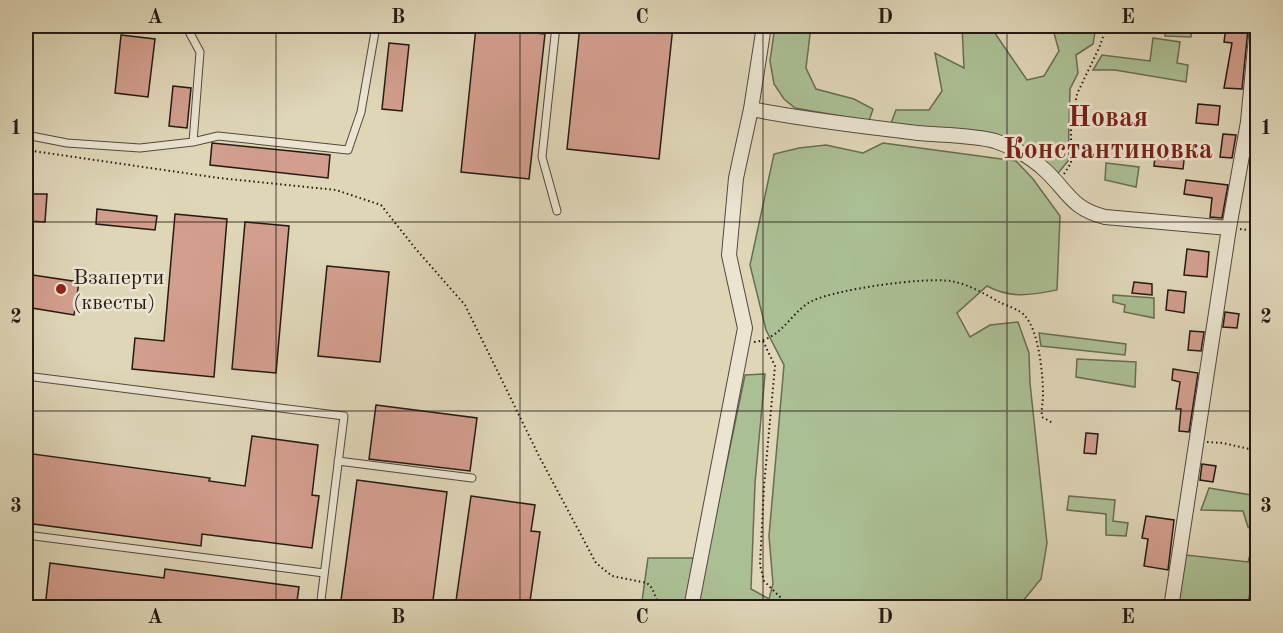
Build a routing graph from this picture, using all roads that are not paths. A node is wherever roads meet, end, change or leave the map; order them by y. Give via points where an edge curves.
1 (186, 26) edge
2 (376, 26) edge
3 (556, 26) edge
4 (764, 26) edge
5 (1257, 26) edge
6 (751, 109) junction
7 (26, 135) edge
8 (193, 142) junction
9 (557, 211) dead end
10 (1228, 228) junction
11 (26, 375) edge
12 (338, 461) junction
13 (472, 478) dead end
14 (26, 535) edge
15 (324, 573) junction
16 (320, 608) edge
17 (690, 608) edge
18 (1171, 608) edge

1 - 8 lane via 200,52
2 - 8 lane via 360,112 348,150 218,136
3 - 9 lane via 542,157
4 - 6 street
5 - 10 street via 1248,122
6 - 10 street via 808,121 994,141 1023,153 1084,210 1105,217
6 - 17 street via 736,178 729,255 745,328
7 - 8 lane via 67,143 140,148
10 - 18 street
11 - 12 lane via 344,416
12 - 13 lane
12 - 15 lane
14 - 15 lane
15 - 16 lane

